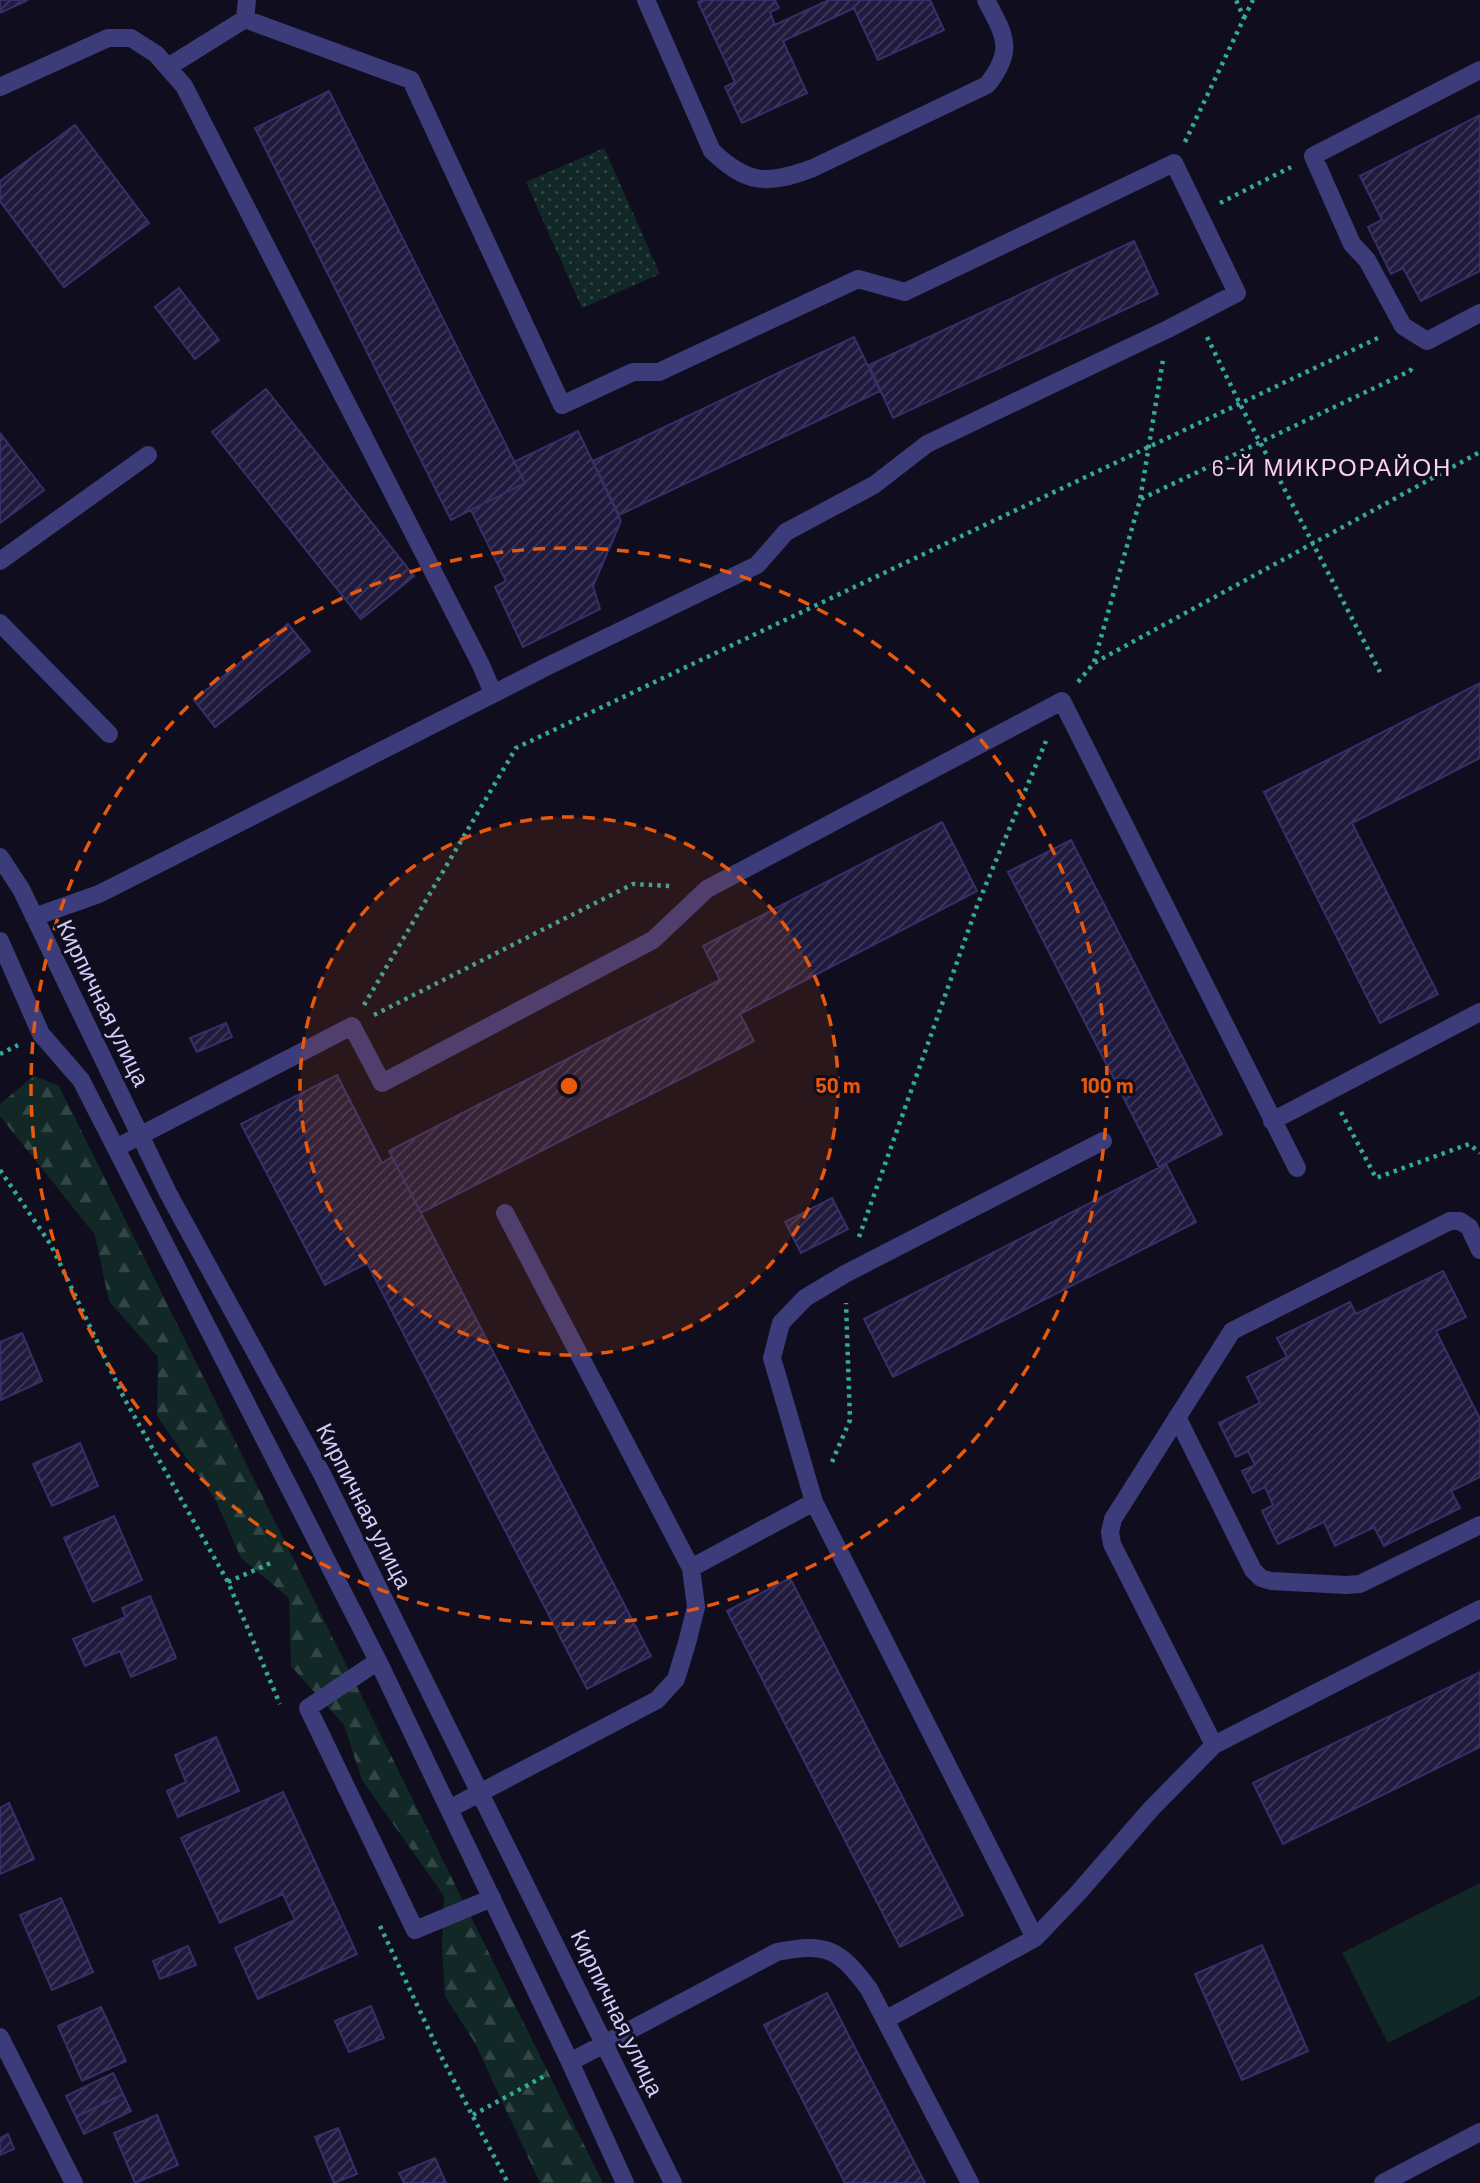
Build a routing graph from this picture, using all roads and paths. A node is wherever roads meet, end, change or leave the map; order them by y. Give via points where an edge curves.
1 (247, 0) edge
2 (646, 0) edge
3 (986, 0) edge
4 (1236, 0) edge
5 (1253, 0) edge
6 (1244, 18) junction
7 (245, 19) junction
8 (168, 67) junction
9 (1480, 70) edge
10 (0, 87) edge
11 (1313, 156) junction
12 (1174, 163) junction
13 (1199, 214) junction
14 (1480, 313) edge
15 (1196, 314) junction
16 (1403, 326) junction
17 (1168, 329) junction
18 (1427, 341) junction
19 (1240, 404) junction
20 (1260, 442) junction
21 (1150, 447) junction
22 (1480, 452) edge
23 (148, 455) dead end
24 (1140, 500) junction
25 (1312, 543) junction
26 (0, 561) edge
27 (0, 623) edge
28 (1380, 672) dead end
29 (493, 693) junction
30 (1062, 701) junction
31 (108, 734) dead end
32 (0, 857) edge
33 (707, 889) junction
34 (34, 917) junction
35 (0, 941) edge
36 (1480, 1012) edge
37 (352, 1026) junction
38 (19, 1045) dead end
39 (0, 1054) edge
40 (1330, 1090) junction
41 (1272, 1121) junction
42 (139, 1135) junction
43 (1103, 1141) dead end
44 (116, 1149) junction
45 (1480, 1153) edge
46 (1297, 1168) dead end
47 (0, 1170) edge
48 (505, 1213) dead end
49 (1480, 1250) edge
50 (845, 1274) junction
51 (1177, 1417) junction
52 (814, 1502) junction
53 (1480, 1525) edge
54 (273, 1562) dead end
55 (691, 1568) junction
56 (228, 1582) junction
57 (1480, 1609) edge
58 (378, 1661) junction
59 (285, 1715) dead end
60 (1214, 1745) junction
61 (481, 1792) junction
62 (449, 1809) junction
63 (492, 1898) junction
64 (377, 1920) dead end
65 (1035, 1938) junction
66 (885, 2020) junction
67 (0, 2037) edge
68 (606, 2044) junction
69 (570, 2062) junction
70 (472, 2115) junction
71 (1480, 2132) edge
72 (74, 2183) edge
73 (508, 2183) edge
74 (625, 2183) edge
75 (673, 2183) edge
76 (970, 2183) edge
77 (1383, 2183) edge

1 - 7 street
2 - 3 street via 712,151 730,168 765,180 813,168 987,85 1006,48
4 - 6 path
5 - 6 path
6 - 12 path
7 - 8 street
7 - 12 street via 411,80 562,405 633,372 659,372 858,279 905,292
8 - 10 street via 131,37 108,38
8 - 29 street via 184,86
9 - 11 street
11 - 13 path
11 - 16 street via 1352,244 1367,260
12 - 13 street
13 - 15 street via 1237,293
14 - 18 street
15 - 17 street
15 - 19 path
16 - 18 street
16 - 19 path
17 - 21 path
17 - 29 street via 927,444 874,485 786,533 757,565
18 - 20 path via 1410,371
19 - 20 path
19 - 21 path
20 - 24 path
20 - 25 path
21 - 24 path
21 - 37 path via 516,748
22 - 25 path
23 - 26 street
24 - 25 path via 1094,663
25 - 28 path
27 - 31 street
29 - 34 street via 99,894
30 - 33 street
30 - 41 street
30 - 50 path via 977,906
32 - 34 street, Кирпичная улица
33 - 37 path via 633,884
33 - 37 street via 653,940 382,1083
34 - 42 street, Кирпичная улица
35 - 44 street via 41,1034 81,1080
36 - 40 street
37 - 42 street
38 - 39 path
40 - 41 street
40 - 45 path via 1376,1178 1469,1144
41 - 46 street
42 - 44 street
42 - 61 street, Кирпичная улица via 323,1474
43 - 50 street
44 - 58 street
47 - 56 path via 51,1245 124,1398
48 - 55 street
49 - 51 street via 1469,1227 1450,1221 1232,1331
50 - 52 path via 850,1420
50 - 52 street via 804,1298 780,1323 772,1358
51 - 53 street via 1261,1578 1360,1584
51 - 60 street via 1113,1519 1110,1532
52 - 55 street
52 - 65 street
54 - 56 path
55 - 61 street via 696,1606 687,1643 676,1679 657,1700
56 - 59 path
57 - 60 street
58 - 62 street
58 - 63 street via 308,1708 314,1721 415,1930
60 - 65 street
61 - 62 street
61 - 68 street, Кирпичная улица
62 - 63 street
63 - 69 street
64 - 70 path
65 - 66 street
66 - 68 street via 851,1965 831,1950 804,1947 777,1952
66 - 76 street
67 - 72 street
68 - 69 street
68 - 75 street, Кирпичная улица
69 - 70 path
69 - 74 street
70 - 73 path
71 - 77 street

